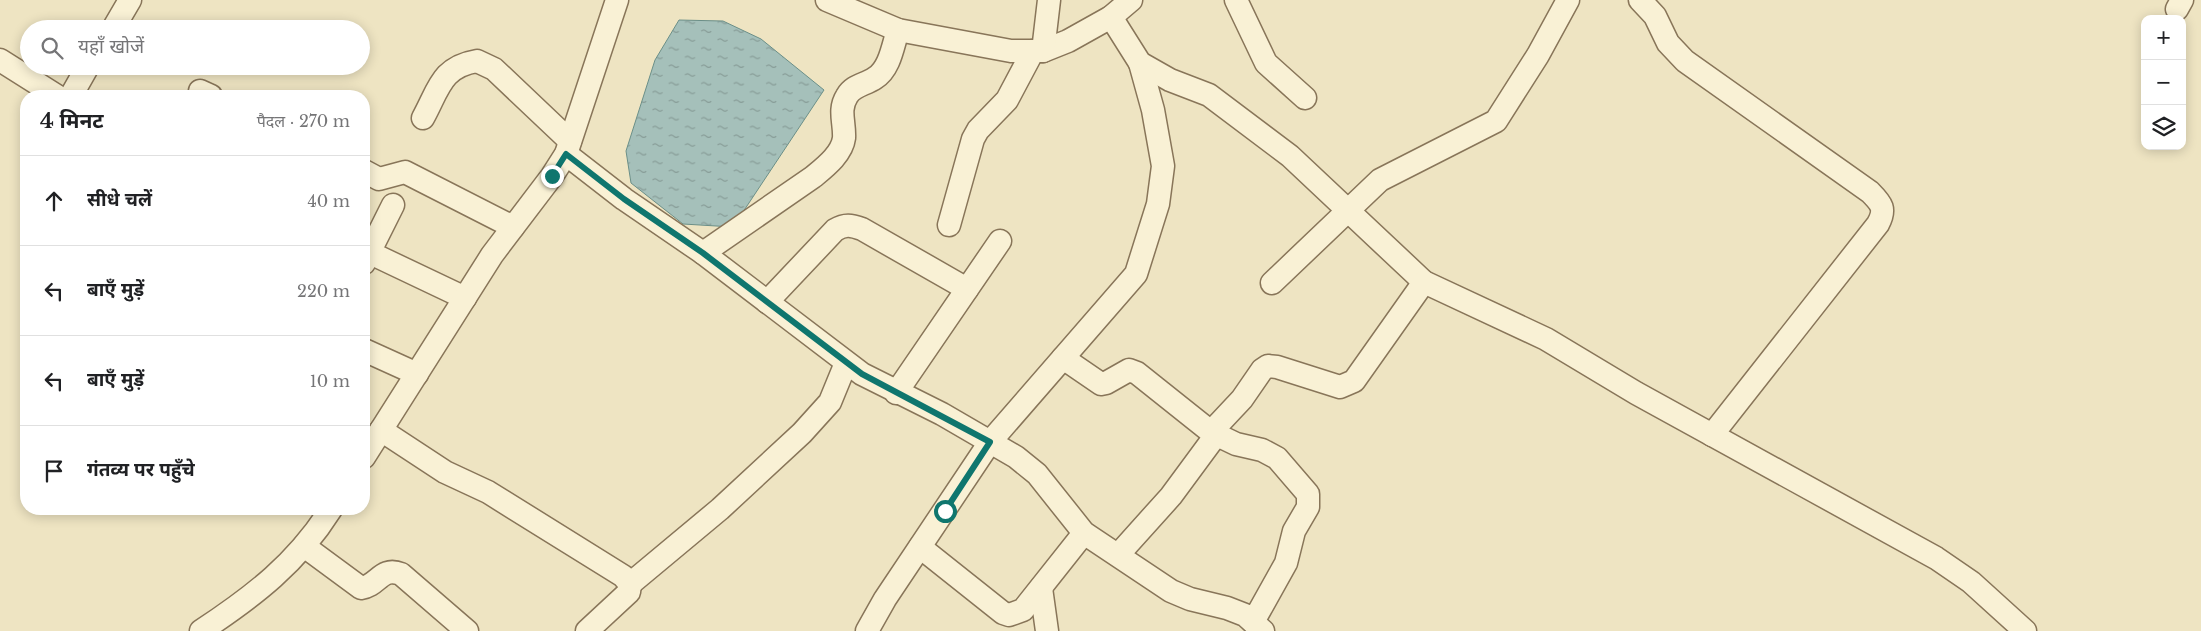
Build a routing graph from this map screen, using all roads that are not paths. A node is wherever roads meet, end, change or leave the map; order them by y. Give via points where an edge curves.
1 (130, 0) edge
2 (617, 0) edge
3 (827, 0) edge
4 (1049, 0) edge
5 (1131, 0) edge
6 (1236, 0) edge
7 (1568, 0) edge
8 (1640, 0) edge
9 (855, 6) edge
10 (1111, 17) junction
11 (118, 20) edge
12 (898, 30) junction
13 (1038, 51) junction
14 (0, 60) edge
15 (1140, 63) junction
16 (20, 73) edge
17 (24, 75) edge
18 (83, 75) edge
19 (48, 90) edge
20 (74, 90) edge
21 (1305, 98) dead end
22 (423, 118) dead end
23 (568, 148) junction
24 (370, 175) edge
25 (393, 204) dead end
26 (1347, 209) junction
27 (949, 225) dead end
28 (513, 227) junction
29 (1000, 241) dead end
30 (370, 247) edge
31 (703, 253) junction
32 (370, 257) edge
33 (1424, 282) junction
34 (1272, 283) dead end
35 (967, 289) junction
36 (465, 298) junction
37 (767, 302) junction
38 (370, 353) edge
39 (1063, 358) junction
40 (846, 363) junction
41 (417, 374) junction
42 (896, 393) junction
43 (381, 430) junction
44 (1213, 433) junction
45 (1712, 435) junction
46 (990, 442) junction
47 (370, 447) edge
48 (327, 515) edge
49 (1084, 534) junction
50 (304, 546) junction
51 (920, 547) junction
52 (1118, 555) junction
53 (630, 584) junction
54 (1041, 588) junction
55 (1258, 626) edge
56 (202, 631) edge
57 (467, 631) edge
58 (587, 631) edge
59 (867, 631) edge
60 (1047, 631) edge
61 (2025, 631) edge

1 - 11 street
2 - 23 street
3 - 9 street
4 - 13 street
5 - 10 street
6 - 21 street via 1266,63
7 - 26 street via 1538,55 1490,125 1390,173
8 - 45 street via 1654,16 1668,43 1686,60 1870,192 1884,213
9 - 12 street
10 - 13 street via 1068,41
10 - 15 street
12 - 13 street via 1011,51
12 - 31 street via 887,64 881,72 847,96 842,115 844,138 829,163 814,177
13 - 27 street via 1007,100 973,139
14 - 16 street
15 - 26 street via 1226,106 1290,156
15 - 39 street via 1160,142 1163,166 1158,204 1136,274
17 - 19 street
18 - 20 street
22 - 23 street via 451,69 477,61 494,69
23 - 28 street
23 - 31 street via 624,199
24 - 28 street via 379,179 405,172
25 - 30 street
26 - 33 street
26 - 34 street
28 - 36 street
29 - 35 street
31 - 37 street
32 - 36 street
33 - 44 street via 1354,381 1340,387 1268,366
33 - 45 street via 1546,339
35 - 37 street via 862,229 843,225
35 - 42 street
36 - 41 street
37 - 40 street
38 - 41 street
39 - 44 street via 1101,384 1129,370 1137,373
39 - 46 street
40 - 42 street
40 - 53 street via 830,402 802,433 720,509
41 - 43 street
42 - 46 street via 942,414
43 - 47 street
43 - 53 street via 445,472 488,492 623,576
44 - 52 street via 1172,496
44 - 55 street via 1277,458 1308,494 1308,507 1294,531 1286,563
45 - 61 street via 1936,558 1971,582
46 - 49 street via 1037,474
46 - 51 street
48 - 50 street
49 - 52 street
49 - 54 street
50 - 56 street via 267,584
50 - 57 street via 361,588 373,584 388,571 401,574
51 - 54 street via 1003,613 1009,615 1023,610
51 - 59 street
52 - 55 street via 1171,591 1227,608
53 - 58 street via 629,592
54 - 60 street

